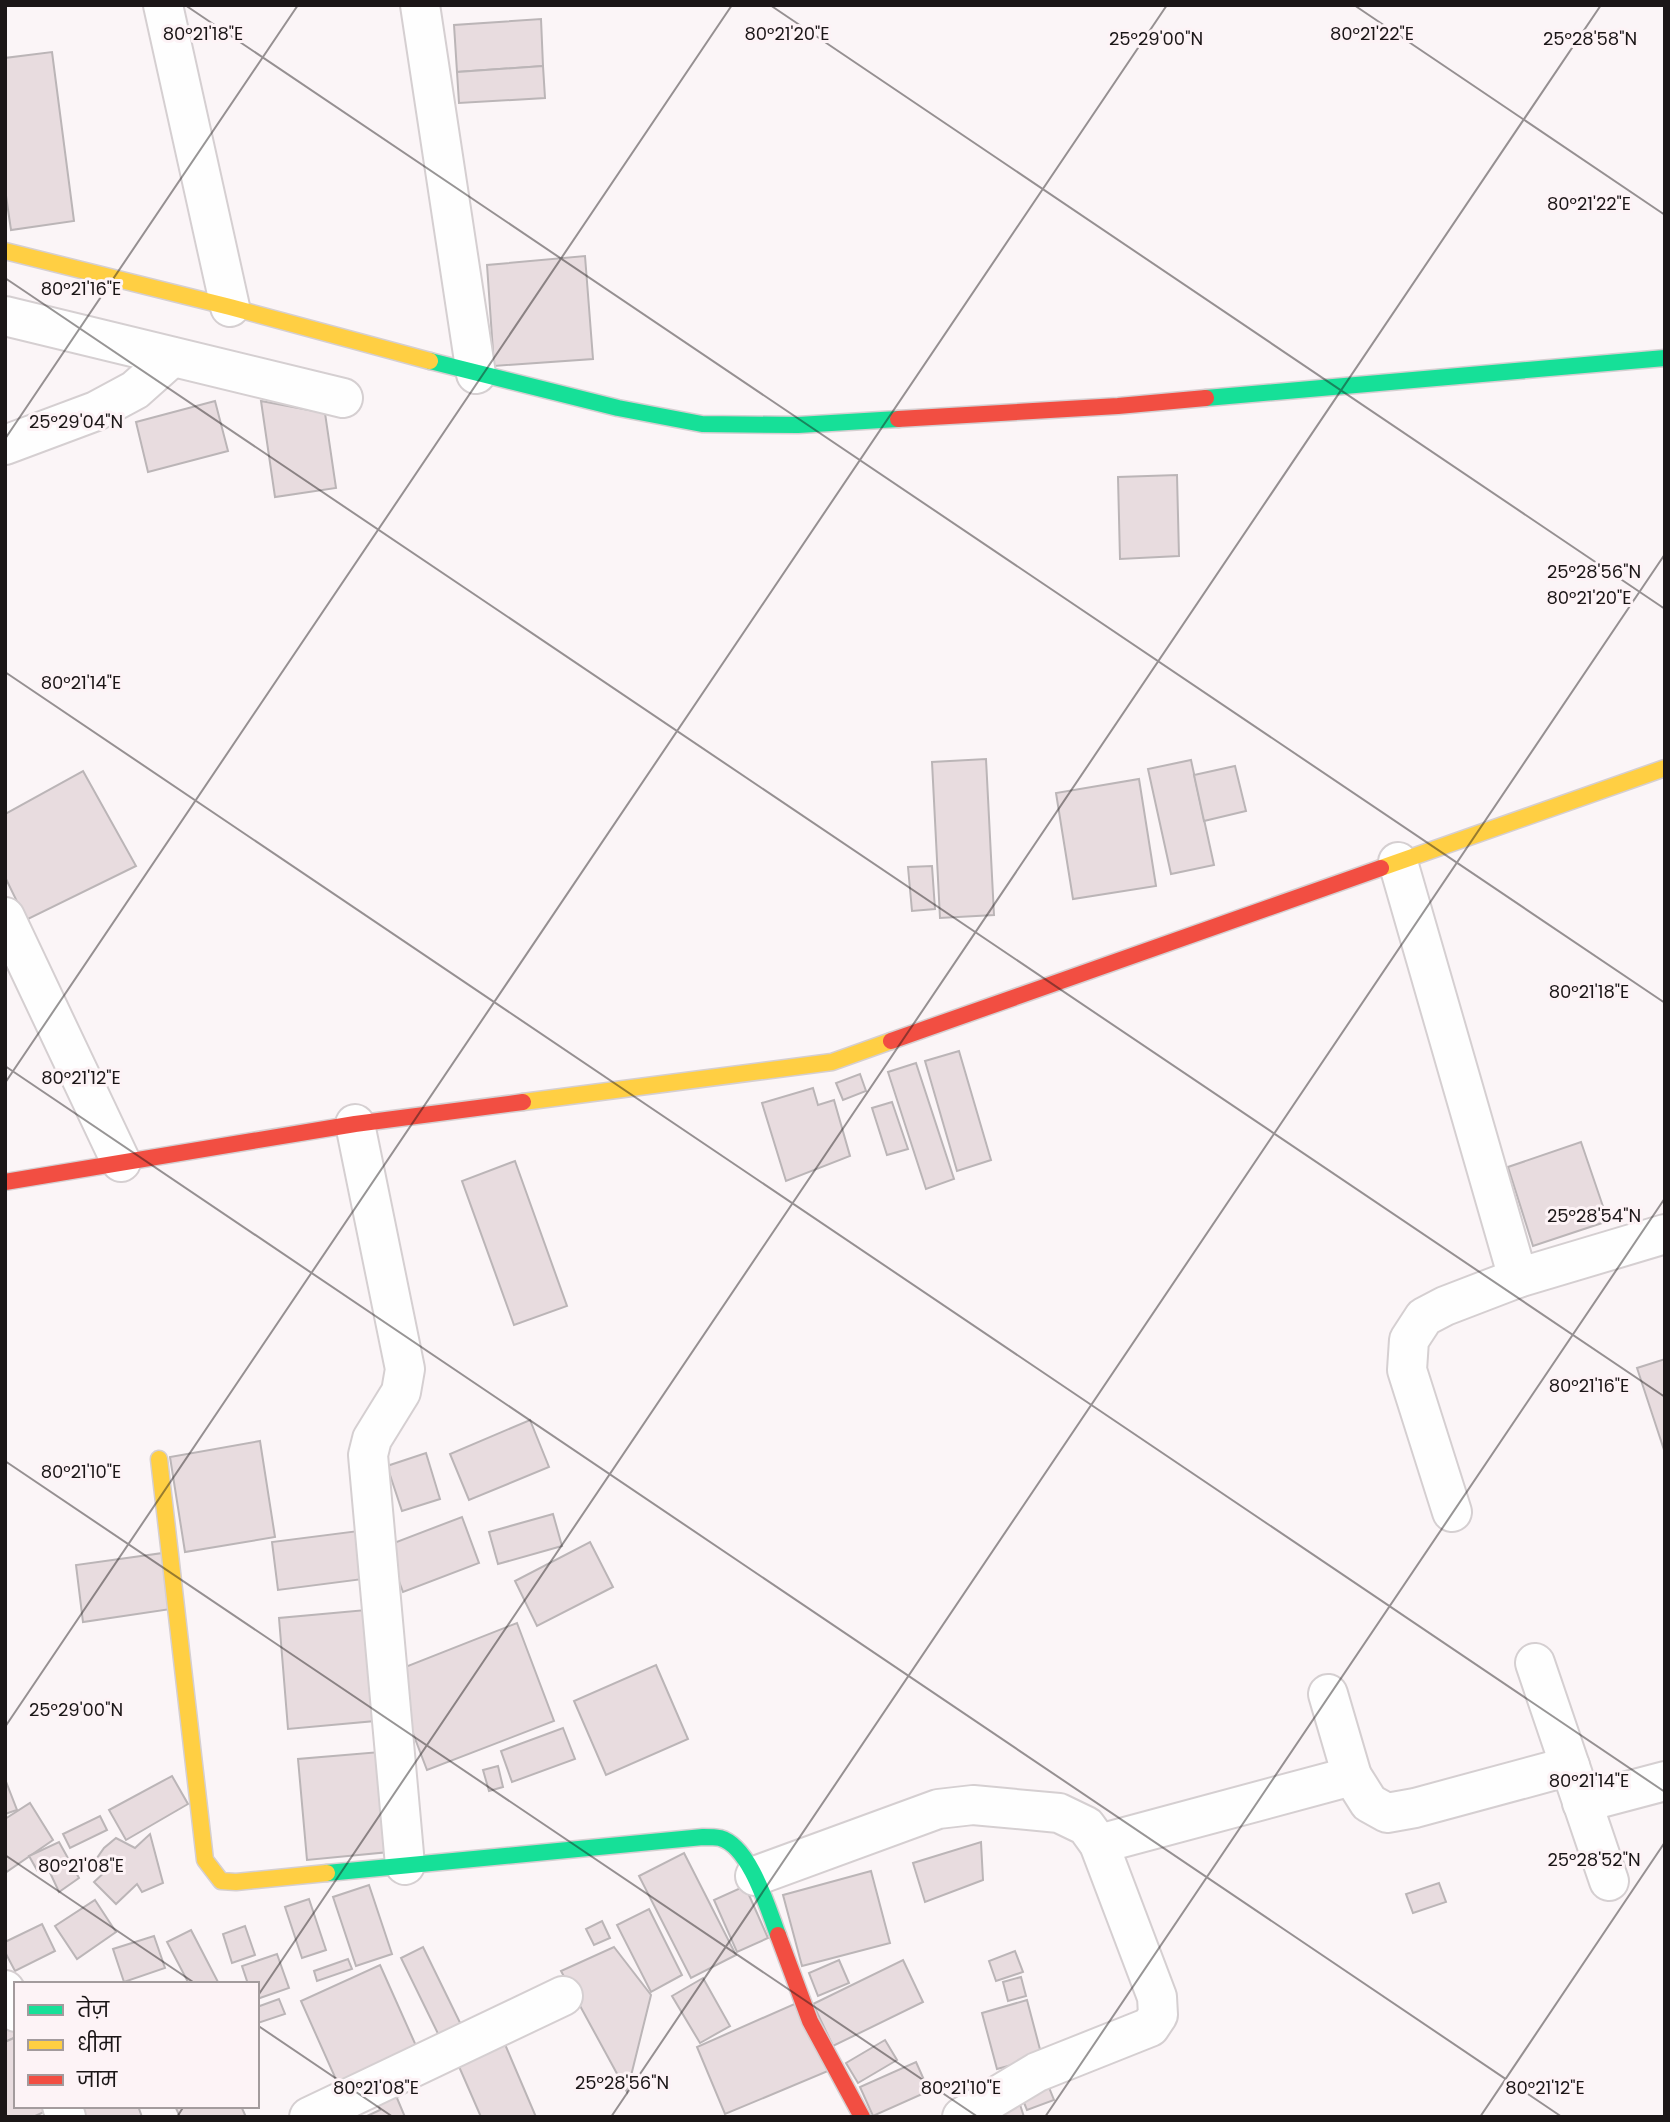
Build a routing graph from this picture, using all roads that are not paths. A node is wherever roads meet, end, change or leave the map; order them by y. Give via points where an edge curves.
1 (163, 5) edge
2 (424, 11) edge
3 (5, 251) edge
4 (230, 307) junction
5 (5, 316) edge
6 (172, 357) junction
7 (1665, 358) edge
8 (476, 374) junction
9 (343, 398) dead end
10 (5, 445) edge
11 (1665, 768) edge
12 (1398, 862) junction
13 (5, 917) edge
14 (355, 1124) junction
15 (121, 1162) junction
16 (5, 1182) edge
17 (1665, 1234) edge
18 (1518, 1278) junction
19 (159, 1460) dead end
20 (1452, 1511) dead end
21 (1535, 1663) dead end
22 (1328, 1695) dead end
23 (1570, 1766) junction
24 (1352, 1776) junction
25 (1665, 1781) edge
26 (1583, 1803) junction
27 (1099, 1844) junction
28 (405, 1865) junction
29 (755, 1876) junction
30 (1609, 1881) dead end
31 (5, 1990) edge
32 (563, 1996) dead end
33 (14, 2008) edge
34 (854, 2114) edge
35 (309, 2117) edge
36 (962, 2117) edge

1 - 4 street
2 - 8 street
3 - 4 street
4 - 8 street
5 - 6 street
6 - 9 street
6 - 10 street via 135,390 96,411
7 - 8 street via 1118,406 798,425 702,424
11 - 12 street
12 - 14 street via 832,1062
12 - 18 street
13 - 15 street
14 - 15 street
14 - 28 street via 405,1369 401,1392 372,1439 368,1455
15 - 16 street
17 - 18 street
18 - 20 street via 1424,1317 1409,1340 1407,1370
19 - 28 street via 205,1860 212,1873 221,1881 236,1882
21 - 23 street
22 - 24 street
23 - 24 street via 1388,1813 1369,1803
23 - 26 street
24 - 27 street
25 - 26 street
26 - 30 street
27 - 29 street via 1086,1826 1059,1812 973,1805 938,1810
27 - 36 street via 1157,1997 1158,2015 1150,2027 1037,2071
28 - 29 street via 703,1837 721,1838 736,1849
29 - 34 street via 810,2021
31 - 33 street
32 - 35 street

